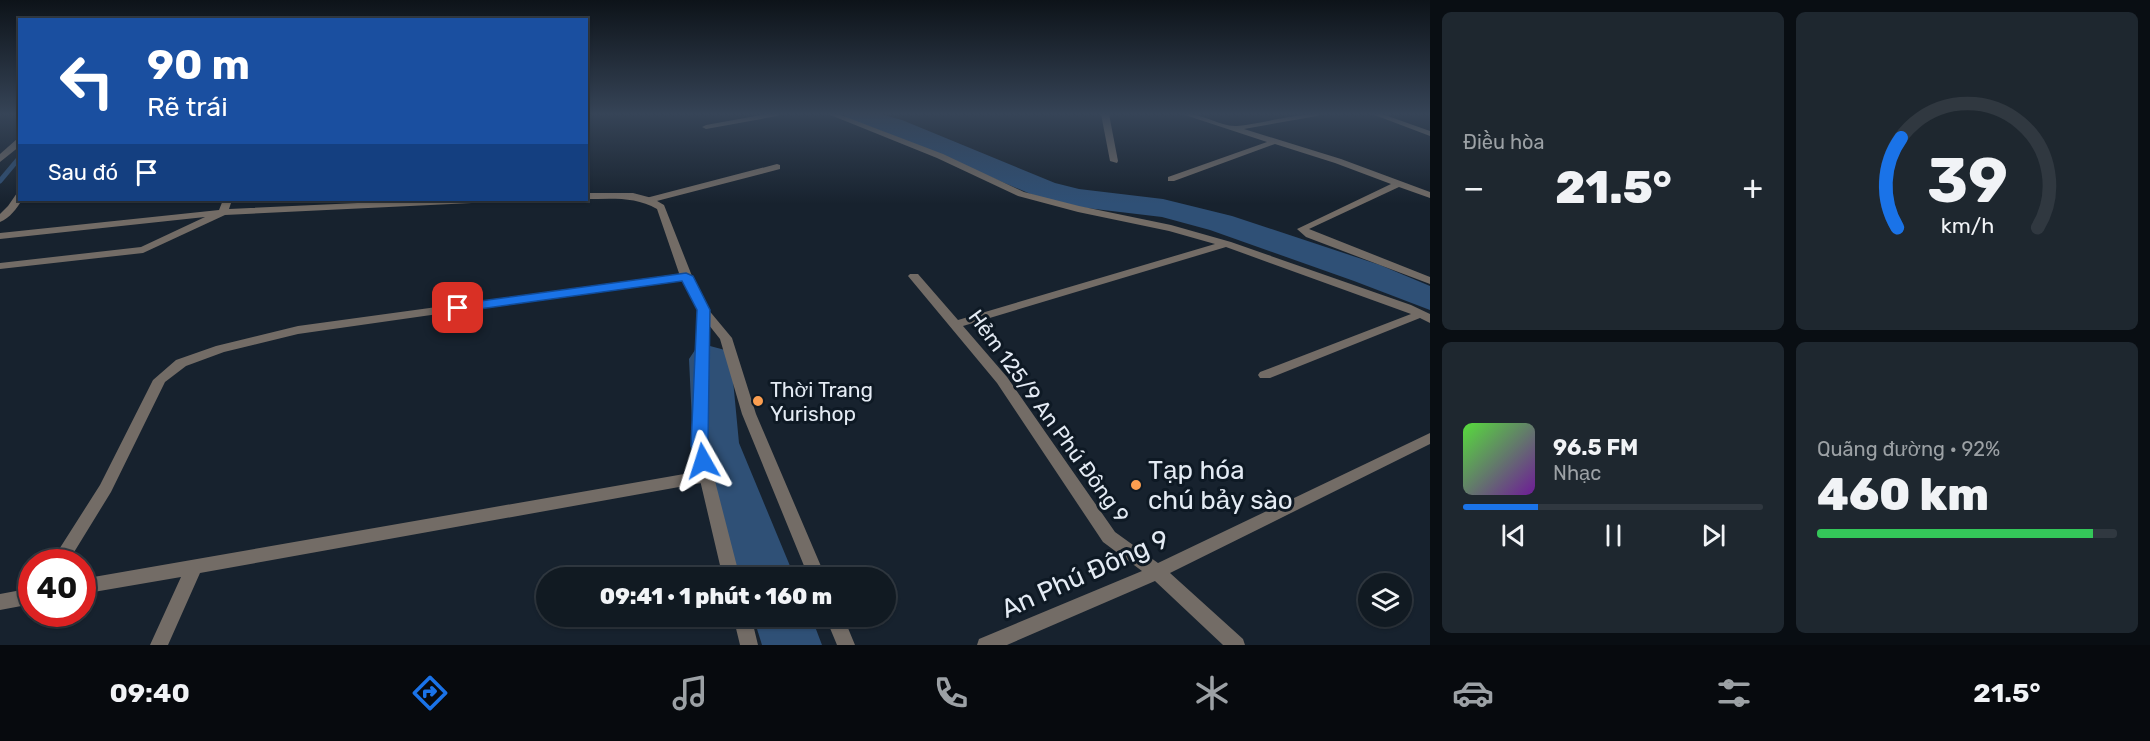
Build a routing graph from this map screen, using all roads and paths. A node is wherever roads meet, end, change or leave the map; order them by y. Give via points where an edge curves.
1 (17, 144) edge
2 (909, 144) edge
3 (1111, 144) edge
4 (1267, 144) edge
5 (1285, 144) edge
6 (0, 159) edge
7 (1114, 161) dead end
8 (777, 167) dead end
9 (1171, 179) dead end
10 (1398, 184) junction
11 (1430, 195) edge
12 (588, 196) edge
13 (18, 198) edge
14 (649, 200) junction
15 (227, 201) edge
16 (451, 201) edge
17 (223, 212) junction
18 (0, 219) edge
19 (0, 236) edge
20 (1227, 243) junction
21 (0, 266) edge
22 (686, 276) junction
23 (914, 276) dead end
24 (1430, 281) edge
25 (703, 310) junction
26 (1425, 316) edge
27 (957, 324) junction
28 (1265, 375) dead end
29 (1430, 438) edge
30 (707, 476) junction
31 (67, 549) edge
32 (194, 567) junction
33 (729, 567) edge
34 (813, 567) edge
35 (1157, 572) junction
36 (96, 584) edge
37 (18, 599) edge
38 (0, 602) edge
39 (745, 627) edge
40 (839, 627) edge
41 (159, 645) edge
42 (749, 645) edge
43 (846, 645) edge
44 (986, 645) edge
45 (1236, 645) edge

1 - 6 street
2 - 20 street via 1022,194
3 - 7 street
4 - 9 street
5 - 10 street
8 - 14 street
10 - 11 street
10 - 24 street via 1302,230
12 - 14 street
13 - 18 street
14 - 22 street via 661,207
15 - 17 street
16 - 17 street
17 - 19 street
17 - 21 street via 142,250
20 - 26 street
20 - 27 street
22 - 25 street
22 - 31 street via 298,330 181,363 160,380 106,488
23 - 27 street, Hẻm 125/9 An Phú Đông 9
25 - 30 street via 699,446
25 - 34 street via 726,338 749,414
26 - 28 street
27 - 35 street, Hẻm 125/9 An Phú Đông 9 via 1002,380 1109,537
29 - 35 street, An Phú Đông 9
30 - 32 street
30 - 33 street
32 - 36 street
32 - 41 street
35 - 44 street, An Phú Đông 9
35 - 45 street, Hẻm 125/9 An Phú Đông 9
37 - 38 street
39 - 42 street
40 - 43 street

